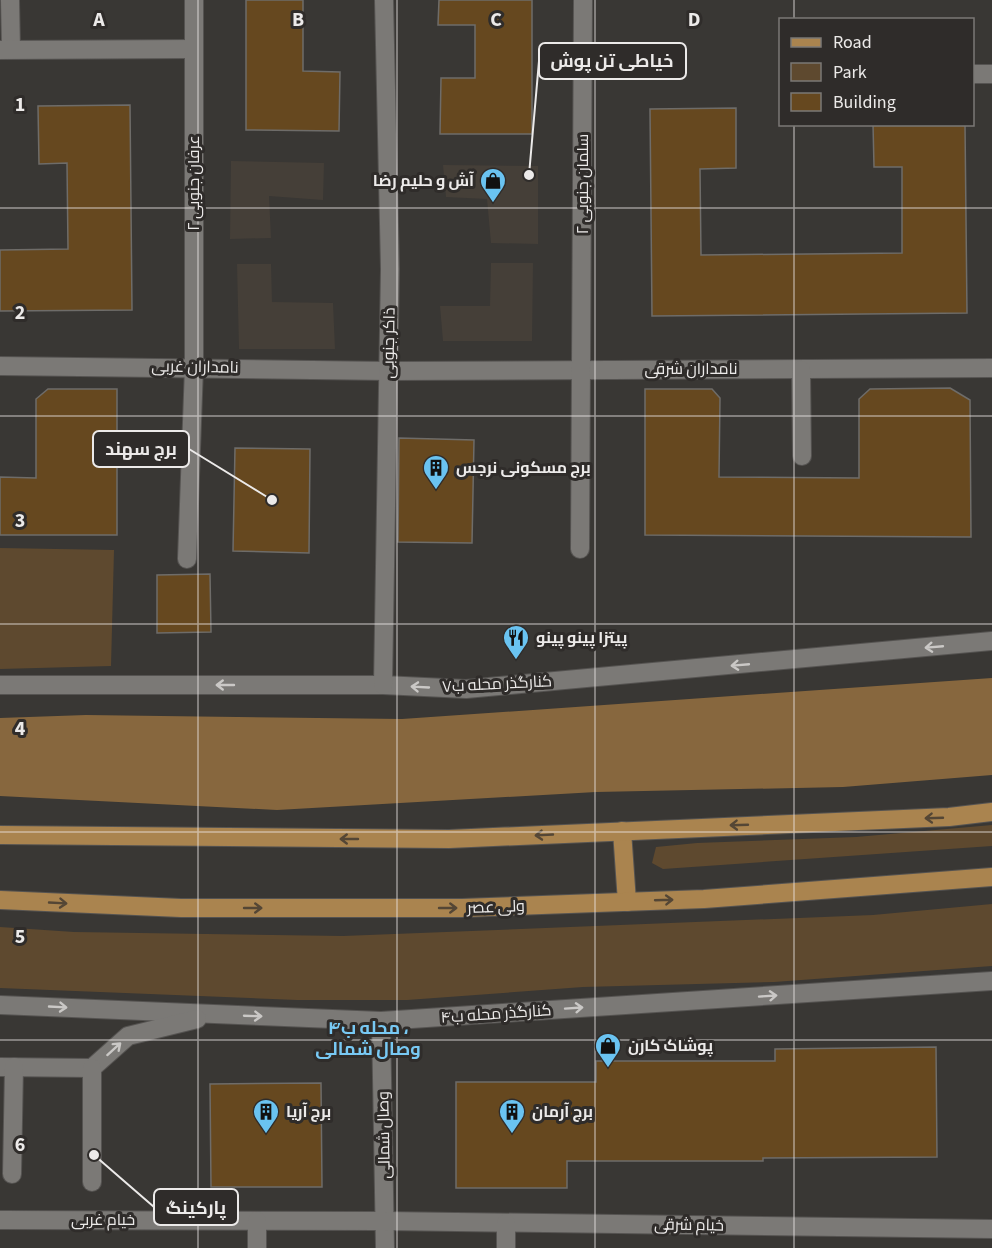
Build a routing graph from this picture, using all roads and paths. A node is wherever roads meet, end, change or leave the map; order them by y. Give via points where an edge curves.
1 (10, 0) edge
2 (194, 0) edge
3 (384, 0) edge
4 (583, 0) edge
5 (194, 49) junction
6 (6, 50) edge
7 (974, 74) edge
8 (992, 74) edge
9 (0, 366) edge
10 (194, 367) junction
11 (992, 368) edge
12 (583, 369) junction
13 (801, 370) junction
14 (389, 371) junction
15 (802, 456) dead end
16 (580, 549) dead end
17 (187, 559) dead end
18 (992, 641) edge
19 (0, 685) edge
20 (382, 685) junction
21 (992, 812) edge
22 (622, 831) junction
23 (0, 834) edge
24 (992, 877) edge
25 (0, 900) edge
26 (627, 902) junction
27 (992, 981) edge
28 (0, 1005) edge
29 (217, 1014) junction
30 (381, 1021) junction
31 (7, 1067) edge
32 (92, 1068) junction
33 (12, 1174) dead end
34 (92, 1182) dead end
35 (0, 1220) edge
36 (257, 1221) junction
37 (385, 1221) junction
38 (506, 1223) junction
39 (992, 1229) edge
40 (257, 1248) edge
41 (385, 1248) edge
42 (506, 1248) edge

1 - 6 street
2 - 5 street, عرفان جنوبی ۲
3 - 14 street, ذاکر جنوبی
4 - 12 street, سلمان جنوبی ۲
5 - 6 street
5 - 10 street, عرفان جنوبی ۲
7 - 8 street
9 - 10 street, نامداران غربی
10 - 14 street, نامداران غربی
10 - 17 street, عرفان جنوبی ۲
11 - 13 street, نامداران شرقی
12 - 13 street, نامداران شرقی
12 - 14 street, نامداران شرقی
12 - 16 street, سلمان جنوبی ۲
13 - 15 street
14 - 20 street, ذاکر جنوبی
18 -> 20 street, کنارگذر محله ب۷ via 466,689
20 -> 19 street, کنارگذر محله ب۷
21 -> 22 main road
22 -> 23 main road via 449,839
22 - 26 main road
26 -> 24 main road, ولی عصر
25 -> 26 main road, ولی عصر via 181,908 462,908
30 -> 27 street, کنارگذر محله ب۴
28 -> 29 street, کنارگذر محله ب۴
29 -> 30 street, کنارگذر محله ب۴
32 -> 29 street via 128,1036
30 - 37 street, وصال شمالی
31 - 32 street
31 - 33 street
32 - 34 street
35 - 36 street, خیام غربی
36 - 37 street, خیام غربی
36 - 40 street
37 - 38 street, خیام شرقی
37 - 41 street, وصال شمالی
38 - 39 street, خیام شرقی
38 - 42 street

